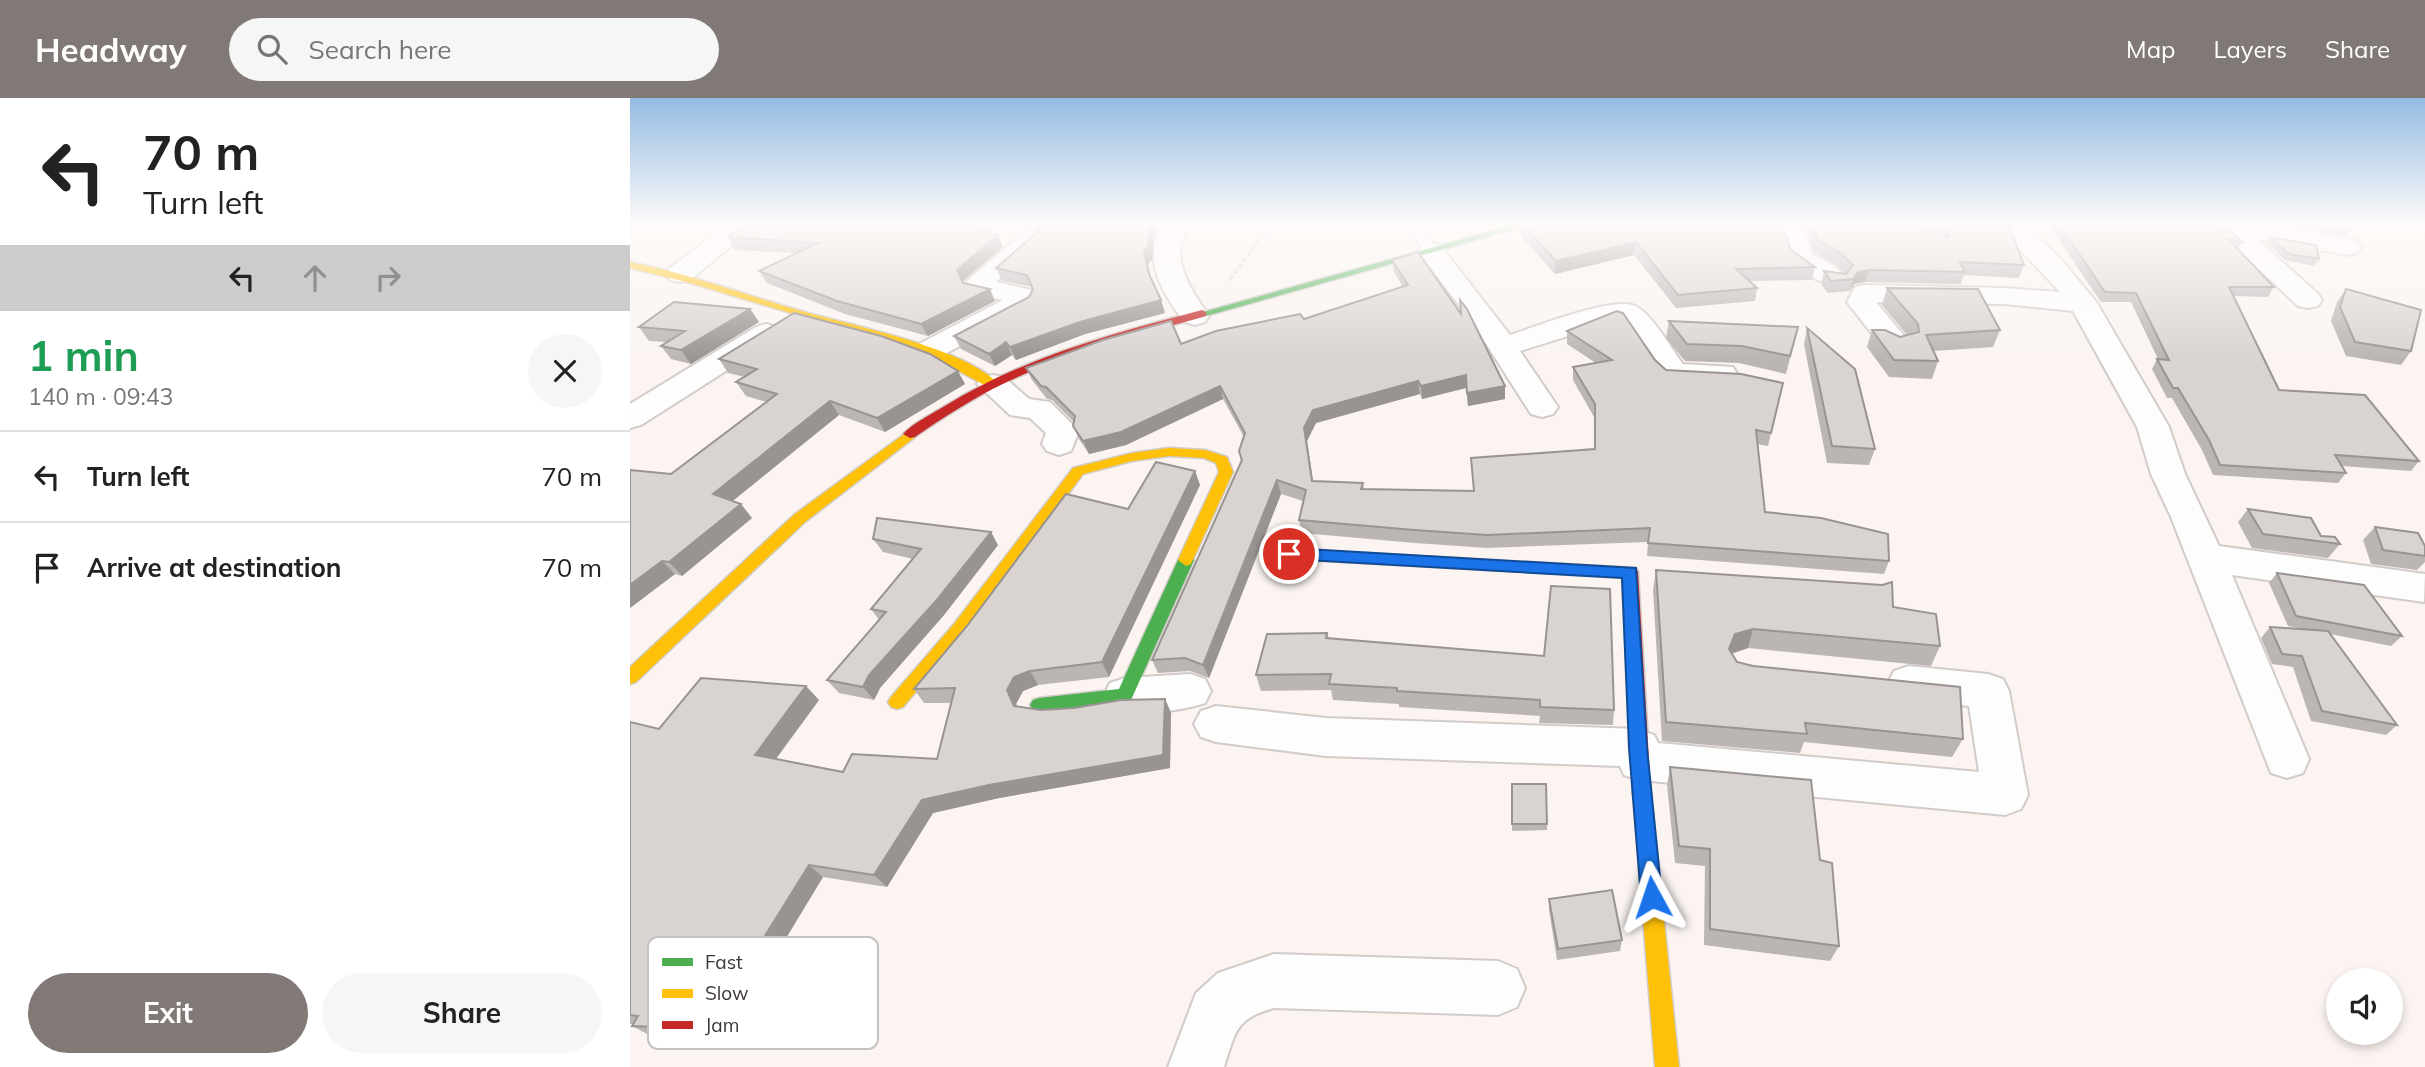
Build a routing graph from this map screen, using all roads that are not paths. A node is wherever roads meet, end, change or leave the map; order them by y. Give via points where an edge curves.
1 (653, 269) edge
2 (686, 269) edge
3 (995, 269) edge
4 (1170, 269) edge
5 (1364, 269) edge
6 (1444, 269) edge
7 (1823, 269) edge
8 (2055, 269) edge
9 (2275, 269) edge
10 (680, 274) junction
11 (1833, 278) edge
12 (2308, 300) dead end
13 (2083, 303) junction
14 (797, 314) junction
15 (1195, 316) junction
16 (1895, 343) edge
17 (1503, 347) junction
18 (930, 350) junction
19 (1748, 378) edge
20 (993, 384) junction
21 (639, 406) edge
22 (1542, 407) dead end
23 (1068, 458) junction
24 (1289, 554) dead end
25 (2206, 558) junction
26 (1630, 572) junction
27 (1671, 575) edge
28 (2424, 588) edge
29 (630, 677) edge
30 (1868, 679) edge
31 (1125, 695) junction
32 (897, 702) dead end
33 (1039, 705) dead end
34 (1639, 754) junction
35 (2287, 759) dead end
36 (1498, 988) dead end
37 (1196, 1067) edge
38 (1667, 1067) edge

1 - 10 street
2 - 10 street
3 - 18 street via 979,287 1024,299
4 - 15 street via 1172,284
5 - 15 street
6 - 17 street
7 - 11 street
8 - 13 street
9 - 12 street
10 - 14 street
13 - 16 street via 1865,293 1861,302
13 - 25 street via 2153,427 2168,474
14 - 18 street
14 - 21 street
15 - 20 street via 1067,354
17 - 19 street via 1626,312 1676,373
17 - 22 street
18 - 20 street
20 - 23 street via 1021,408 1019,418
20 - 29 street via 920,427 845,481 768,544
23 - 31 street via 1205,452 1222,460 1226,472
23 - 32 street via 960,628
24 - 26 street
25 - 28 street
25 - 35 street
26 - 27 street
26 - 34 street
30 - 34 street via 1988,691 2005,795
31 - 33 street
31 - 34 street via 1203,707 1326,737
34 - 38 street
36 - 37 street via 1274,981 1237,992 1214,1012

